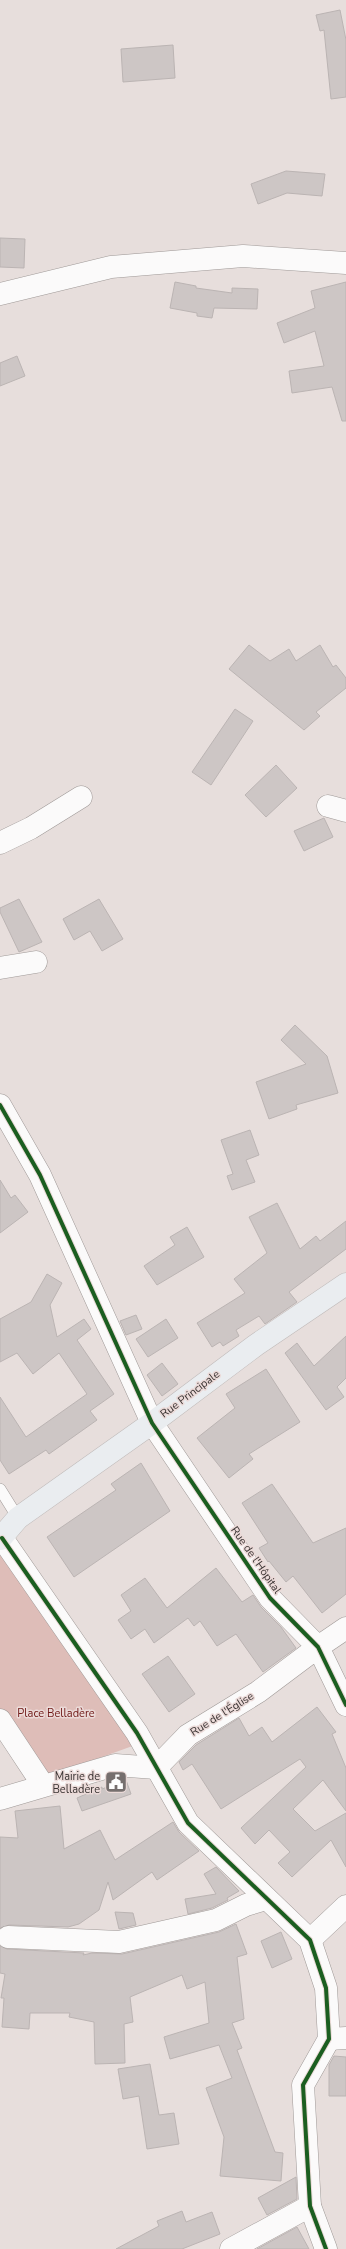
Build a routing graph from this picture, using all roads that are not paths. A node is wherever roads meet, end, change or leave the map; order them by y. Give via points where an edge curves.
1 (346, 263) edge
2 (0, 294) edge
3 (81, 797) dead end
4 (0, 843) edge
5 (36, 962) dead end
6 (0, 968) edge
7 (0, 1105) edge
8 (346, 1284) edge
9 (152, 1423) junction
10 (0, 1489) edge
11 (18, 1518) junction
12 (1, 1538) edge
13 (346, 1628) edge
14 (318, 1646) junction
15 (346, 1705) edge
16 (0, 1720) edge
17 (156, 1768) junction
18 (43, 1786) junction
19 (0, 1799) edge
20 (266, 1899) junction
21 (346, 1906) edge
22 (8, 1937) dead end
23 (310, 1940) junction
24 (338, 2039) edge
25 (310, 2206) junction
26 (231, 2249) edge
27 (326, 2249) edge

1 - 2 street via 243,256 111,267
3 - 4 street via 31,828
5 - 6 street
7 - 9 street, Rue de l'Hôpital via 40,1175
8 - 9 main road, Rue Principale via 256,1345
9 - 11 main road, Rue Principale
9 - 14 street, Rue de l'Hôpital via 270,1598
10 - 11 lane
11 - 12 main road, Rue Principale
12 - 17 street via 137,1733
13 - 14 street, Rue de l'Église
14 - 15 street, Rue de l'Hôpital
14 - 17 street, Rue de l'Église via 258,1692 188,1735
16 - 18 street
17 - 18 street via 115,1765
17 - 20 street via 188,1823
18 - 19 street
20 - 22 street via 246,1905 216,1920 119,1942
20 - 23 street
21 - 23 street
23 - 24 street via 326,1988
24 - 25 street via 303,2085
25 - 26 street
25 - 27 street

